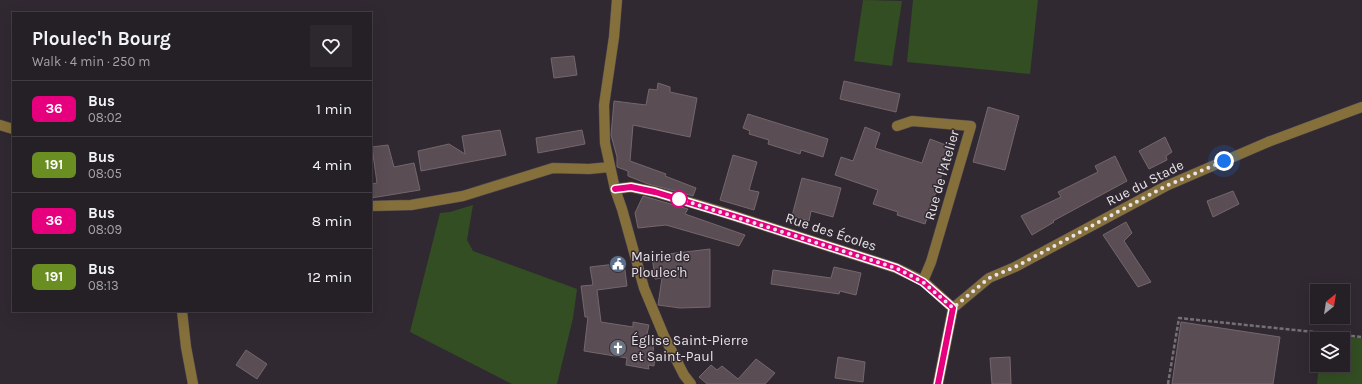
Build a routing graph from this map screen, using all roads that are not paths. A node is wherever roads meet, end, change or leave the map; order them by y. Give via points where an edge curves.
1 (618, 0) edge
2 (1362, 107) edge
3 (0, 125) edge
4 (897, 126) dead end
5 (12, 128) edge
6 (610, 167) junction
7 (615, 189) junction
8 (372, 206) edge
9 (923, 282) junction
10 (953, 308) junction
11 (182, 312) edge
12 (193, 384) edge
13 (691, 384) edge
14 (938, 384) edge

1 - 6 street via 604,105 605,143
2 - 10 street, Rue du Stade via 1268,142 1166,186 1015,267 989,278
3 - 5 street
4 - 9 street, Rue de l'Atelier via 912,121 971,126
6 - 7 street
6 - 8 street via 554,168 463,196 411,204
7 - 9 street, Rue des Écoles via 631,187 719,211 896,268
7 - 13 street via 647,295 664,336
9 - 10 street, Rue des Écoles
10 - 14 street
11 - 12 street

